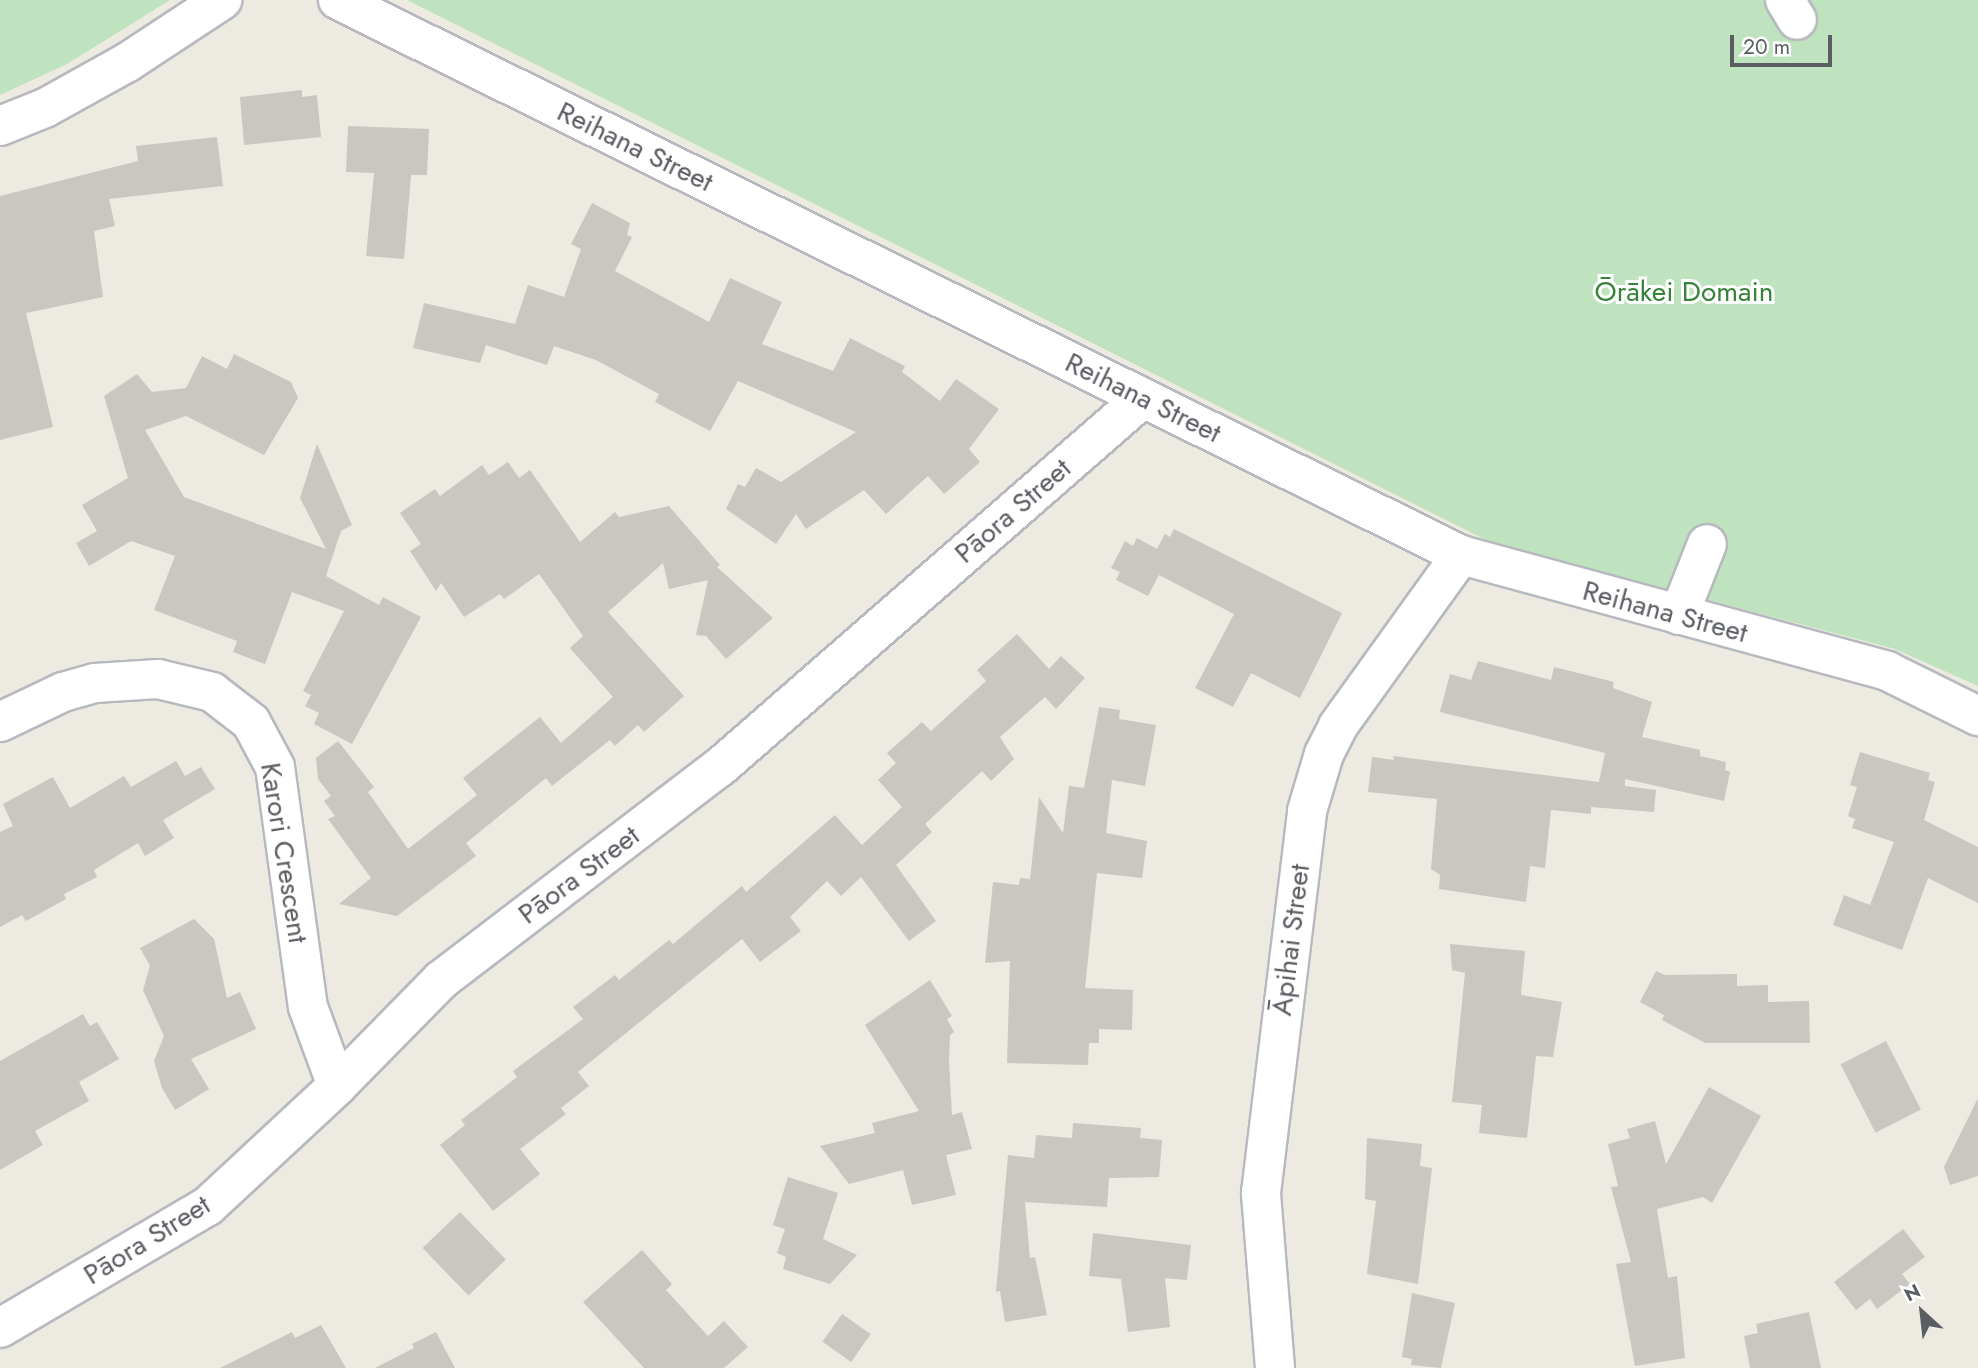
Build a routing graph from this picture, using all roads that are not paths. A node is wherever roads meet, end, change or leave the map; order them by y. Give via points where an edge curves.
1 (222, 0) edge
2 (338, 0) edge
3 (0, 126) edge
4 (1143, 398) junction
5 (1707, 544) dead end
6 (1461, 555) junction
7 (1679, 615) junction
8 (1978, 716) edge
9 (0, 722) edge
10 (337, 1086) junction
11 (0, 1328) edge
12 (1275, 1368) edge

1 - 3 street via 128,62 46,108
2 - 4 street, Reihana Street
4 - 6 street, Reihana Street
4 - 10 street, Pāora Street via 720,767 441,981
5 - 7 street
6 - 7 street, Reihana Street
6 - 12 street, Āpihai Street via 1338,726 1307,811 1261,1192
7 - 8 street, Reihana Street via 1887,671
9 - 10 street, Karori Crescent via 63,692 95,683 158,679 212,692 251,722 275,767 308,1007
10 - 11 street, Pāora Street via 208,1206

